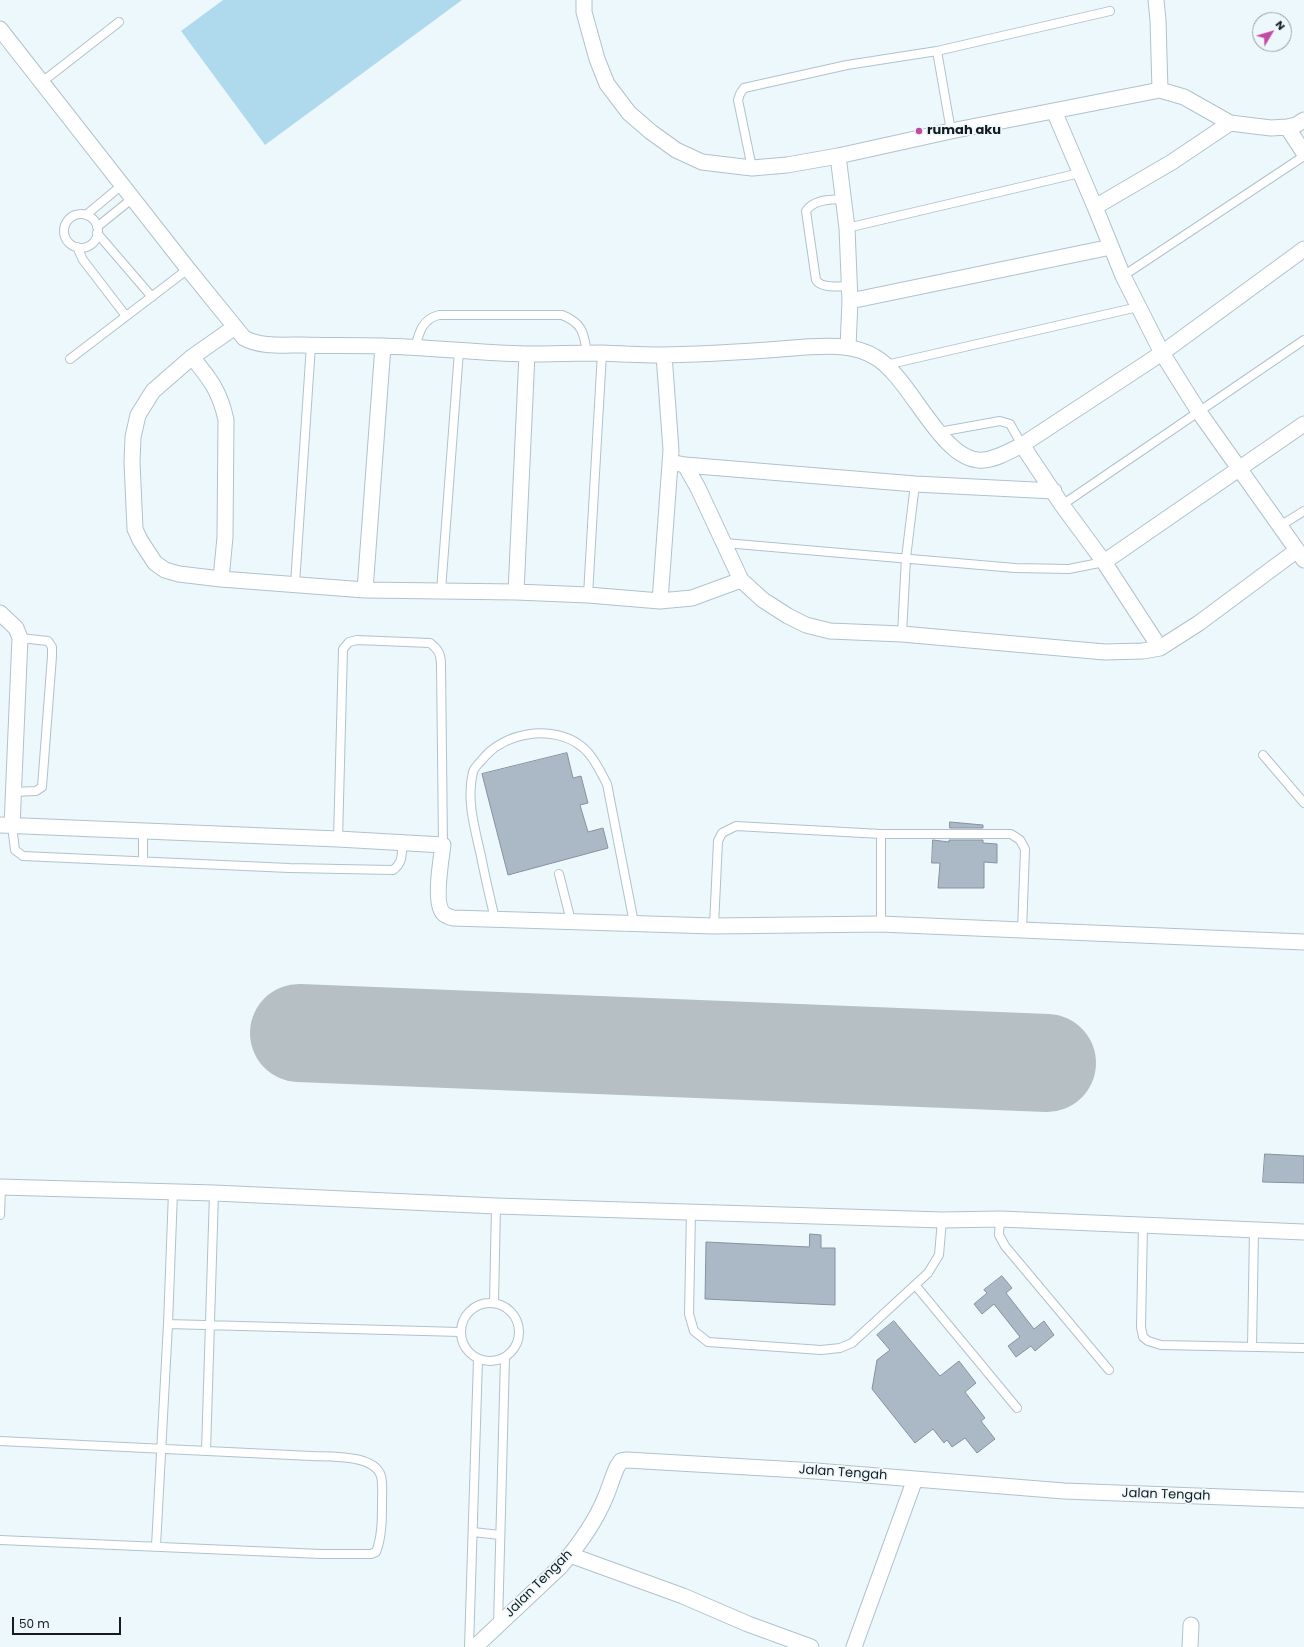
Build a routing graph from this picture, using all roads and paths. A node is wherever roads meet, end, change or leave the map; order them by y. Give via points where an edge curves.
1 (584, 0) edge
2 (1156, 0) edge
3 (1110, 10) dead end
4 (119, 22) dead end
5 (0, 30) edge
6 (936, 51) junction
7 (42, 82) junction
8 (1160, 90) junction
9 (1054, 111) junction
10 (1304, 120) edge
11 (1230, 123) junction
12 (1287, 127) junction
13 (951, 131) junction
14 (1304, 153) edge
15 (838, 156) junction
16 (1304, 156) edge
17 (752, 168) junction
18 (1080, 173) junction
19 (122, 185) junction
20 (133, 198) junction
21 (843, 199) junction
22 (1095, 207) junction
23 (86, 215) junction
24 (847, 228) junction
25 (97, 230) junction
26 (77, 247) junction
27 (1110, 247) junction
28 (1304, 249) edge
29 (188, 269) junction
30 (1123, 276) junction
31 (849, 286) junction
32 (152, 297) junction
33 (850, 301) junction
34 (1138, 306) junction
35 (126, 316) junction
36 (235, 327) junction
37 (1304, 340) edge
38 (311, 345) junction
39 (383, 346) junction
40 (848, 346) junction
41 (415, 348) junction
42 (459, 351) junction
43 (595, 353) junction
44 (1162, 353) junction
45 (527, 354) junction
46 (664, 355) junction
47 (192, 357) junction
48 (70, 359) dead end
49 (886, 365) junction
50 (1199, 412) junction
51 (1304, 424) edge
52 (938, 432) junction
53 (1022, 445) junction
54 (670, 462) junction
55 (685, 465) junction
56 (1239, 470) junction
57 (914, 484) junction
58 (1054, 491) junction
59 (1062, 505) junction
60 (1304, 511) edge
61 (1280, 526) junction
62 (725, 543) junction
63 (1300, 556) edge
64 (906, 558) junction
65 (1104, 562) junction
66 (220, 579) junction
67 (742, 580) junction
68 (295, 584) junction
69 (365, 590) junction
70 (441, 591) junction
71 (516, 592) junction
72 (588, 595) junction
73 (660, 600) junction
74 (0, 613) edge
75 (902, 634) junction
76 (20, 638) junction
77 (1160, 648) junction
78 (1263, 755) dead end
79 (14, 792) junction
80 (1304, 803) edge
81 (6, 825) edge
82 (143, 831) junction
83 (881, 834) junction
84 (338, 839) junction
85 (402, 843) junction
86 (442, 845) junction
87 (143, 861) junction
88 (559, 874) dead end
89 (495, 919) junction
90 (571, 921) junction
91 (634, 923) junction
92 (881, 924) junction
93 (714, 926) junction
94 (1022, 931) junction
95 (1304, 942) edge
96 (0, 1187) edge
97 (173, 1192) junction
98 (214, 1193) junction
99 (496, 1206) junction
100 (691, 1212) junction
101 (0, 1214) edge
102 (1000, 1219) junction
103 (942, 1220) junction
104 (1143, 1226) junction
105 (1254, 1230) junction
106 (1304, 1232) edge
107 (916, 1286) junction
108 (494, 1303) junction
109 (168, 1324) junction
110 (210, 1326) junction
111 (460, 1332) junction
112 (1252, 1347) junction
113 (1304, 1348) edge
114 (505, 1357) junction
115 (478, 1359) junction
116 (1109, 1370) dead end
117 (1016, 1408) dead end
118 (0, 1441) edge
119 (161, 1449) junction
120 (206, 1452) junction
121 (915, 1479) junction
122 (1304, 1500) edge
123 (473, 1532) junction
124 (500, 1535) junction
125 (0, 1540) edge
126 (156, 1546) junction
127 (570, 1555) junction
128 (498, 1625) junction
129 (1191, 1625) dead end
130 (469, 1647) edge
131 (475, 1647) edge
132 (811, 1647) edge
133 (854, 1647) edge
134 (1190, 1647) edge

1 - 17 street via 584,12 602,72 607,84 629,113 676,150 702,162
2 - 8 street
3 - 6 lane
4 - 7 lane
5 - 7 street
6 - 13 lane
6 - 17 lane via 847,66 744,88 738,100
7 - 19 street
8 - 9 street
8 - 11 street via 1184,97
9 - 13 street
9 - 18 street
10 - 12 street
11 - 12 street via 1271,128
11 - 22 street via 1172,162
12 - 14 street
13 - 15 street
15 - 17 street
15 - 21 street
16 - 30 lane
18 - 22 street
18 - 24 lane
19 - 20 street
19 - 23 lane
20 - 25 lane
20 - 29 street
21 - 24 street
21 - 31 lane via 814,202 806,211 818,284
22 - 27 street
23 - 25 lane via 91,217
23 - 26 lane via 74,215 65,224 64,235 67,241
24 - 31 street
25 - 26 lane via 90,245
25 - 32 lane
26 - 35 lane via 83,260
27 - 30 street
27 - 33 street
28 - 44 street
29 - 32 lane
29 - 36 street
30 - 34 street
31 - 33 street
32 - 35 lane
33 - 40 street
34 - 44 street
34 - 49 lane
35 - 48 lane
36 - 38 street via 244,338 252,342
36 - 47 street
37 - 50 lane
38 - 39 street
38 - 68 lane
39 - 41 street
39 - 69 street
40 - 46 street
40 - 49 street via 876,357
41 - 42 street
41 - 43 lane via 421,327 431,317 439,315 562,315 578,324
42 - 45 street
42 - 70 lane
43 - 45 street
43 - 46 street
43 - 72 lane
44 - 50 street
44 - 53 street
45 - 71 street
46 - 54 street
47 - 66 street via 218,391 226,420 225,538
47 - 66 street via 153,391 138,416 133,438 132,462 135,529 155,563 165,570
49 - 52 street via 900,379
50 - 56 street
50 - 59 lane
51 - 56 street
52 - 53 lane via 1000,421 1010,424
52 - 53 street via 953,449 972,460 991,459
53 - 58 street
54 - 55 street
54 - 73 street
55 - 57 street
55 - 62 street
56 - 61 street
56 - 65 street
57 - 58 street
57 - 64 lane
58 - 59 street
59 - 65 street
60 - 61 lane
61 - 63 street
62 - 64 lane
62 - 67 street
63 - 77 street
64 - 65 lane via 1054,570 1081,568
64 - 75 lane
65 - 77 street
66 - 68 street
67 - 73 street via 692,598
67 - 75 street via 763,600 806,626 830,631
68 - 69 street
69 - 70 street
70 - 71 street
71 - 72 street
72 - 73 street
74 - 76 street via 16,628
75 - 77 street via 1105,652
76 - 79 street
76 - 79 lane via 48,641 52,647 52,656 42,787 36,791
78 - 80 lane
79 - 81 street
81 - 82 street
81 - 87 lane via 15,850 23,856
82 - 84 street
82 - 87 lane
83 - 92 lane
83 - 93 lane via 736,826 730,828 722,833 718,841
83 - 94 lane via 1011,834 1020,840 1025,849
84 - 85 street
84 - 86 lane via 343,649 349,642 356,640 430,643 441,655 442,664
85 - 86 street
85 - 87 lane via 401,859 398,866 392,870
86 - 89 street via 438,897 444,914 453,918
88 - 90 lane
89 - 90 street
89 - 91 lane via 470,804 473,771 492,749 505,742 521,735 549,734 564,736 582,746 607,784
90 - 91 street
91 - 93 street
92 - 93 street
92 - 94 street
94 - 95 street
96 - 97 street
96 - 101 lane
97 - 98 street
97 - 109 lane
98 - 99 street
98 - 110 lane
99 - 100 street
99 - 108 lane
100 - 103 street
100 - 107 lane via 689,1314 694,1331 708,1342 821,1350 840,1348 852,1343
102 - 103 street
102 - 104 street
102 - 116 lane via 999,1235 1005,1246
103 - 107 lane via 939,1255
104 - 105 street
104 - 112 lane via 1143,1337 1161,1345
105 - 106 street
105 - 112 lane
107 - 117 lane
108 - 111 lane via 477,1305 470,1310 461,1324
108 - 114 lane via 507,1308 518,1326 515,1347
109 - 110 lane
109 - 119 lane
110 - 111 lane
110 - 120 lane
111 - 115 lane via 462,1343 469,1353
112 - 113 lane
114 - 115 lane via 492,1361
114 - 124 lane
115 - 123 lane
118 - 119 lane
119 - 120 lane
119 - 126 lane
120 - 126 lane via 327,1457 368,1462 381,1475 382,1515 376,1552 321,1554
121 - 122 street, Jalan Tengah via 1064,1491
121 - 127 street, Jalan Tengah via 698,1463 621,1461 588,1531
121 - 133 street
123 - 124 lane
123 - 130 lane
124 - 128 lane
125 - 126 lane
127 - 128 street, Jalan Tengah
127 - 132 street
128 - 131 street, Jalan Tengah
129 - 134 street

